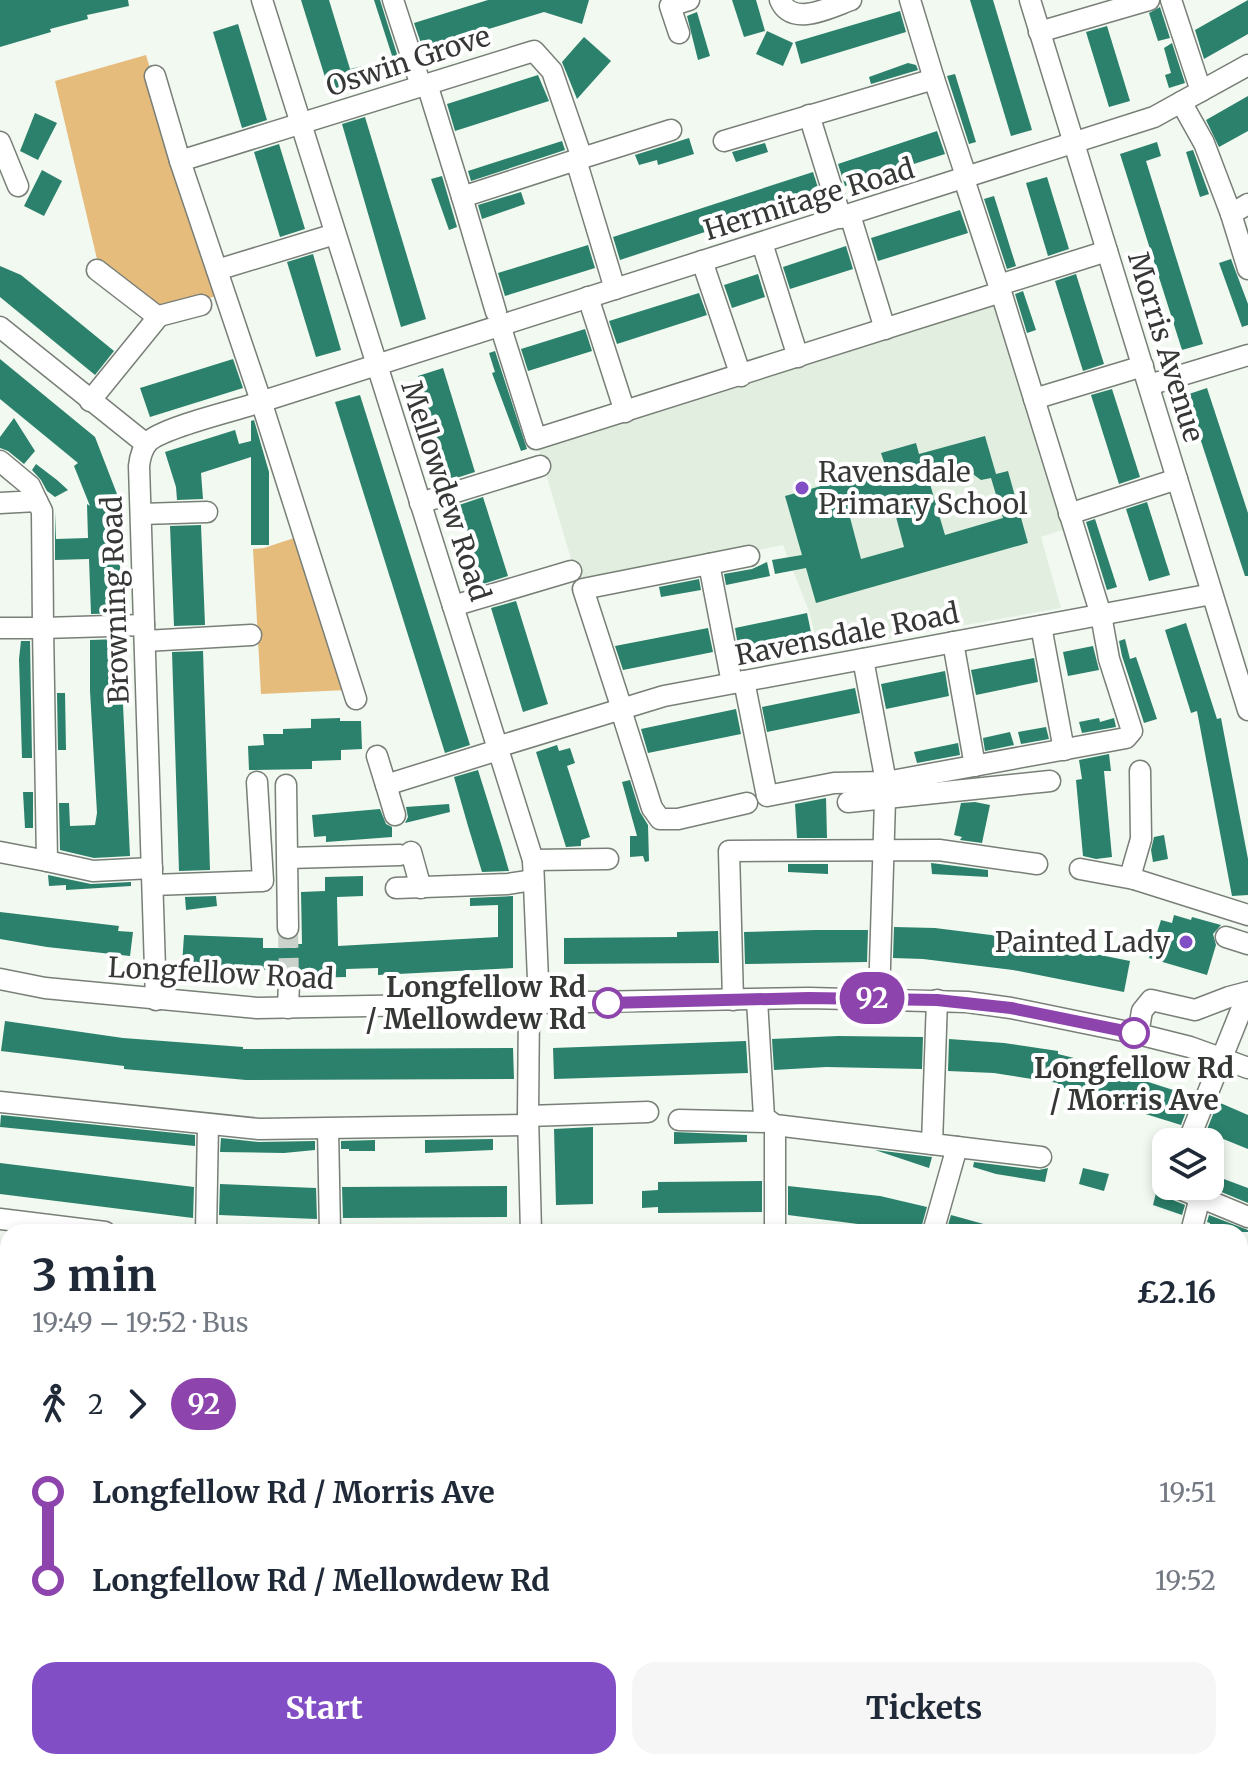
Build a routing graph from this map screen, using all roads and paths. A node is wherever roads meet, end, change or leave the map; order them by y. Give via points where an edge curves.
1 (262, 0) edge
2 (393, 0) edge
3 (780, 0) edge
4 (851, 0) edge
5 (910, 0) edge
6 (1030, 0) edge
7 (1149, 0) edge
8 (1171, 0) edge
9 (676, 2) edge
10 (1039, 32) junction
11 (679, 33) dead end
12 (1248, 65) edge
13 (155, 76) dead end
14 (934, 79) junction
15 (424, 85) junction
16 (1201, 91) junction
17 (1181, 102) junction
18 (809, 115) junction
19 (300, 125) junction
20 (671, 130) dead end
21 (724, 141) dead end
22 (0, 142) edge
23 (1073, 145) junction
24 (579, 159) junction
25 (180, 161) junction
26 (965, 179) junction
27 (18, 186) dead end
28 (462, 197) junction
29 (1239, 209) edge
30 (846, 217) junction
31 (335, 234) junction
32 (762, 243) junction
33 (1107, 251) junction
34 (702, 261) junction
35 (1248, 269) edge
36 (97, 270) dead end
37 (217, 270) junction
38 (1000, 288) junction
39 (615, 289) junction
40 (588, 297) junction
41 (201, 305) dead end
42 (158, 317) junction
43 (498, 319) junction
44 (0, 327) edge
45 (885, 329) junction
46 (1248, 355) edge
47 (798, 357) junction
48 (376, 364) junction
49 (741, 376) junction
50 (1146, 376) junction
51 (1034, 399) junction
52 (90, 401) junction
53 (261, 401) junction
54 (625, 412) junction
55 (146, 444) junction
56 (0, 461) edge
57 (540, 466) dead end
58 (1177, 479) junction
59 (37, 501) junction
60 (0, 503) edge
61 (420, 503) junction
62 (207, 512) dead end
63 (141, 514) junction
64 (1069, 514) junction
65 (749, 556) dead end
66 (709, 564) junction
67 (571, 571) dead end
68 (1212, 594) junction
69 (453, 606) junction
70 (1101, 615) junction
71 (1041, 626) junction
72 (0, 628) edge
73 (43, 628) junction
74 (144, 633) junction
75 (251, 635) dead end
76 (953, 642) junction
77 (863, 659) junction
78 (738, 682) junction
79 (356, 699) dead end
80 (1248, 707) edge
81 (622, 710) junction
82 (498, 748) junction
83 (1064, 750) junction
84 (377, 756) dead end
85 (975, 766) junction
86 (1140, 771) dead end
87 (1050, 781) dead end
88 (257, 782) dead end
89 (286, 785) dead end
90 (386, 785) junction
91 (886, 791) junction
92 (848, 802) dead end
93 (747, 803) dead end
94 (395, 815) dead end
95 (883, 849) junction
96 (0, 852) edge
97 (288, 858) junction
98 (608, 859) dead end
99 (47, 861) junction
100 (1037, 864) dead end
101 (1080, 869) dead end
102 (533, 870) junction
103 (152, 877) junction
104 (1134, 879) junction
105 (396, 888) dead end
106 (421, 888) junction
107 (1248, 915) edge
108 (288, 928) tunnel mouth
109 (1226, 937) dead end
110 (1248, 944) edge
111 (0, 979) edge
112 (289, 982) tunnel mouth
113 (1248, 993) edge
114 (879, 998) junction
115 (156, 1000) junction
116 (733, 1000) junction
117 (757, 1000) junction
118 (937, 1000) junction
119 (534, 1004) junction
120 (288, 1008) junction
121 (1138, 1034) junction
122 (1222, 1058) junction
123 (1248, 1068) edge
124 (0, 1102) edge
125 (648, 1112) dead end
126 (528, 1120) junction
127 (679, 1120) dead end
128 (771, 1124) junction
129 (208, 1125) junction
130 (1194, 1128) edge
131 (328, 1129) junction
132 (932, 1144) junction
133 (957, 1147) junction
134 (1041, 1157) dead end
135 (1199, 1200) edge
136 (1207, 1200) edge
137 (1248, 1217) edge
138 (0, 1219) edge
139 (40, 1224) edge
140 (206, 1224) edge
141 (330, 1224) edge
142 (531, 1224) edge
143 (775, 1224) edge
144 (935, 1224) edge
145 (1193, 1224) edge

1 - 19 street, Mellowdew Road
2 - 15 street
3 - 4 street via 787,11 800,15
5 - 14 street
6 - 10 street, Morris Avenue
7 - 10 street
8 - 16 street
9 - 11 street
10 - 23 street, Morris Avenue
12 - 16 street, Hermitage Road
13 - 25 street
14 - 18 street
14 - 26 street
15 - 19 street, Oswin Grove
15 - 24 street, Oswin Grove via 534,51 552,71
15 - 28 street
16 - 17 street, Hermitage Road
17 - 23 street, Hermitage Road
17 - 29 street
18 - 21 street
18 - 30 street
19 - 25 street, Oswin Grove
19 - 31 street, Mellowdew Road
20 - 24 street
22 - 27 street
23 - 26 street, Hermitage Road
23 - 33 street, Morris Avenue
24 - 28 street
24 - 39 street
25 - 37 street
26 - 30 street, Hermitage Road
26 - 38 street
28 - 43 street
29 - 35 street
30 - 32 street, Hermitage Road
30 - 45 street
31 - 37 street
31 - 48 street, Mellowdew Road
32 - 34 street, Hermitage Road
32 - 47 street
33 - 38 street
33 - 50 street, Morris Avenue
34 - 39 street, Hermitage Road
34 - 49 street
36 - 42 street
37 - 53 street
38 - 45 street
38 - 51 street
39 - 40 street, Hermitage Road
40 - 43 street, Hermitage Road
40 - 54 street
41 - 42 street
42 - 52 street
43 - 48 street, Hermitage Road
43 - 54 street via 536,439
44 - 52 street
45 - 47 street
46 - 50 street
47 - 49 street
48 - 53 street
48 - 61 street, Mellowdew Road
49 - 54 street
50 - 51 street
50 - 58 street, Morris Avenue
51 - 64 street
52 - 55 street
53 - 55 street
53 - 79 street
55 - 63 street, Browning Road via 139,466
56 - 59 street via 30,486
57 - 61 street
58 - 64 street
58 - 68 street, Morris Avenue
59 - 60 street
59 - 73 street via 42,511
61 - 69 street, Mellowdew Road
62 - 63 street
63 - 74 street, Browning Road
64 - 70 street
65 - 66 street
66 - 78 street
66 - 81 street via 583,589
67 - 69 street
68 - 70 street, Ravensdale Road
68 - 80 street, Morris Avenue
69 - 82 street, Mellowdew Road
70 - 71 street, Ravensdale Road
70 - 83 street via 1132,731 1126,738
71 - 76 street, Ravensdale Road
71 - 83 street
72 - 73 street
73 - 74 street
73 - 99 street
74 - 75 street
74 - 103 street, Browning Road
76 - 77 street, Ravensdale Road
76 - 85 street
77 - 78 street, Ravensdale Road
77 - 91 street
78 - 81 street, Ravensdale Road
78 - 91 street via 767,796 834,783
81 - 82 street, Ravensdale Road
81 - 93 street via 660,819
82 - 90 street, Ravensdale Road
82 - 102 street, Mellowdew Road
83 - 85 street
84 - 90 street
85 - 91 street
86 - 104 street via 1141,839
87 - 91 street
88 - 103 street via 263,881
89 - 97 street
90 - 94 street
91 - 92 street
91 - 95 street
95 - 100 street via 939,850
95 - 114 street
95 - 116 street via 729,851
96 - 99 street
97 - 106 street via 405,854
97 - 108 street
98 - 102 street
99 - 103 street
101 - 104 street
102 - 106 street via 508,884
102 - 119 street, Mellowdew Road
103 - 115 street, Browning Road
104 - 107 street
105 - 106 street
109 - 110 street
111 - 115 street, Longfellow Road
112 - 120 street
113 - 121 street via 1195,1010 1151,1000 1142,1011
113 - 122 street
114 - 117 street, Longfellow Road
114 - 118 street, Longfellow Road
115 - 120 street, Longfellow Road
116 - 117 street, Longfellow Road
116 - 119 street, Longfellow Road
117 - 128 street via 764,1117
118 - 121 street, Longfellow Road via 1011,1008
118 - 132 street
119 - 120 street, Longfellow Road
119 - 126 street, Mellowdew Road
121 - 122 street, Longfellow Road
122 - 123 street, Longfellow Road
122 - 130 street
124 - 129 street
125 - 126 street
126 - 131 street
126 - 142 street, Mellowdew Road
127 - 128 street
128 - 132 street
128 - 143 street
129 - 131 street
129 - 140 street
131 - 141 street
132 - 133 street
133 - 134 street
133 - 144 street
135 - 145 street
136 - 137 street
138 - 139 street

